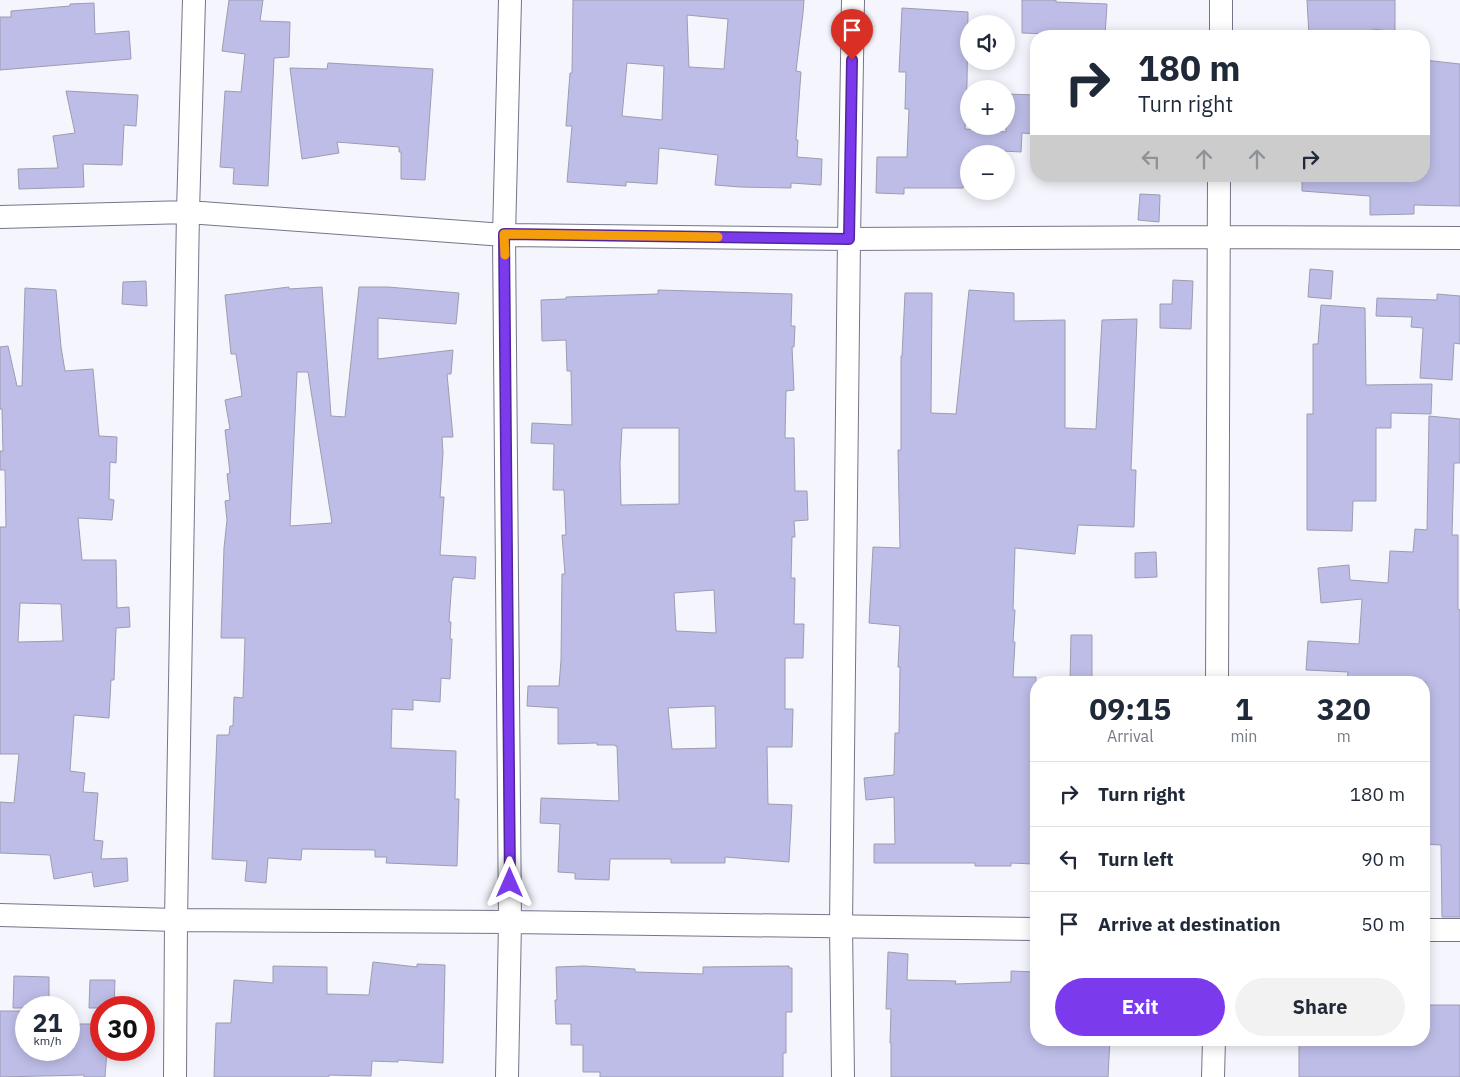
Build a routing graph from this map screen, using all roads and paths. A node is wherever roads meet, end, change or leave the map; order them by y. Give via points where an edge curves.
1 (194, 0) edge
2 (510, 0) edge
3 (853, 0) edge
4 (1221, 0) edge
5 (1221, 30) edge
6 (1219, 182) edge
7 (188, 212) junction
8 (0, 217) edge
9 (504, 234) junction
10 (1219, 237) junction
11 (1460, 238) edge
12 (849, 239) junction
13 (1217, 676) edge
14 (0, 915) edge
15 (176, 920) junction
16 (510, 922) junction
17 (842, 926) junction
18 (1030, 929) edge
19 (1430, 930) edge
20 (1460, 930) edge
21 (1214, 1046) edge
22 (176, 1077) edge
23 (507, 1077) edge
24 (843, 1077) edge
25 (1213, 1077) edge

1 - 7 street
2 - 9 street
3 - 12 street
4 - 5 street
6 - 10 street
7 - 8 street
7 - 9 street
7 - 15 street
9 - 12 street
9 - 16 street
10 - 11 street
10 - 12 street
10 - 13 street
12 - 17 street
14 - 15 street
15 - 16 street
15 - 22 street
16 - 17 street
16 - 23 street
17 - 18 street
17 - 24 street
19 - 20 street
21 - 25 street

